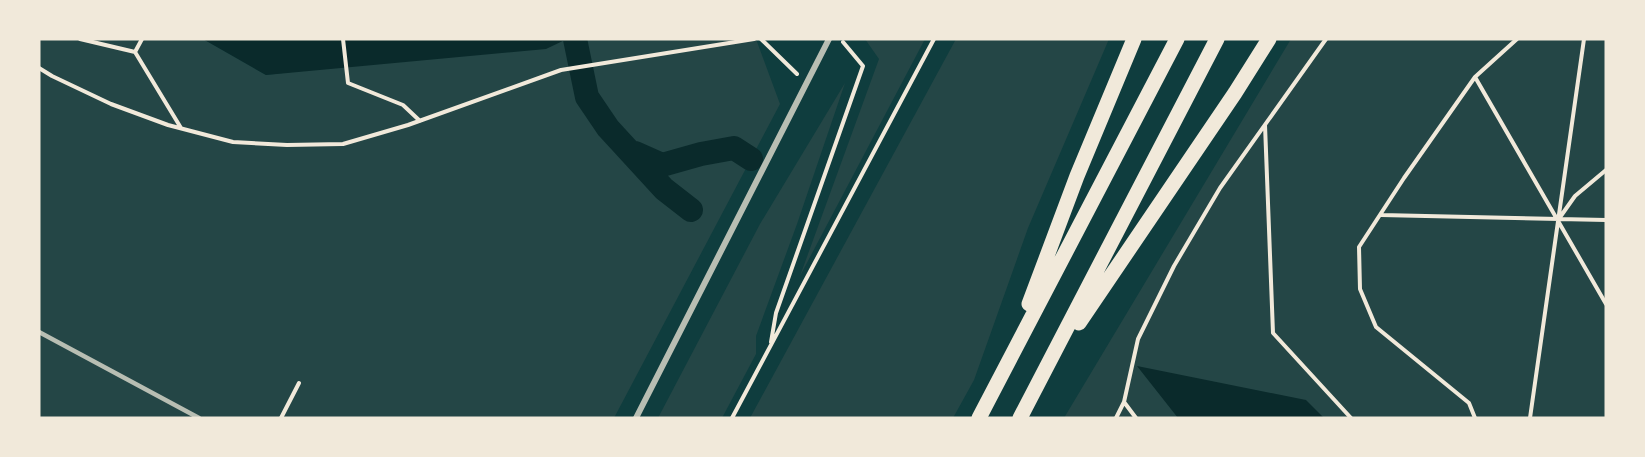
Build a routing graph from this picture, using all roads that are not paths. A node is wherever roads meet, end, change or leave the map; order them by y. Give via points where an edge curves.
1 (829, 39) edge
2 (1134, 39) edge
3 (1177, 39) edge
4 (1217, 39) edge
5 (1269, 39) edge
6 (39, 332) edge
7 (1006, 365) junction
8 (1040, 380) junction
9 (199, 418) edge
10 (636, 418) edge
11 (979, 418) edge
12 (1020, 418) edge

1 - 10 street
2 - 7 main road
3 - 7 main road
4 - 8 main road
5 - 8 main road
6 - 9 lane
7 - 11 main road
8 - 12 main road

